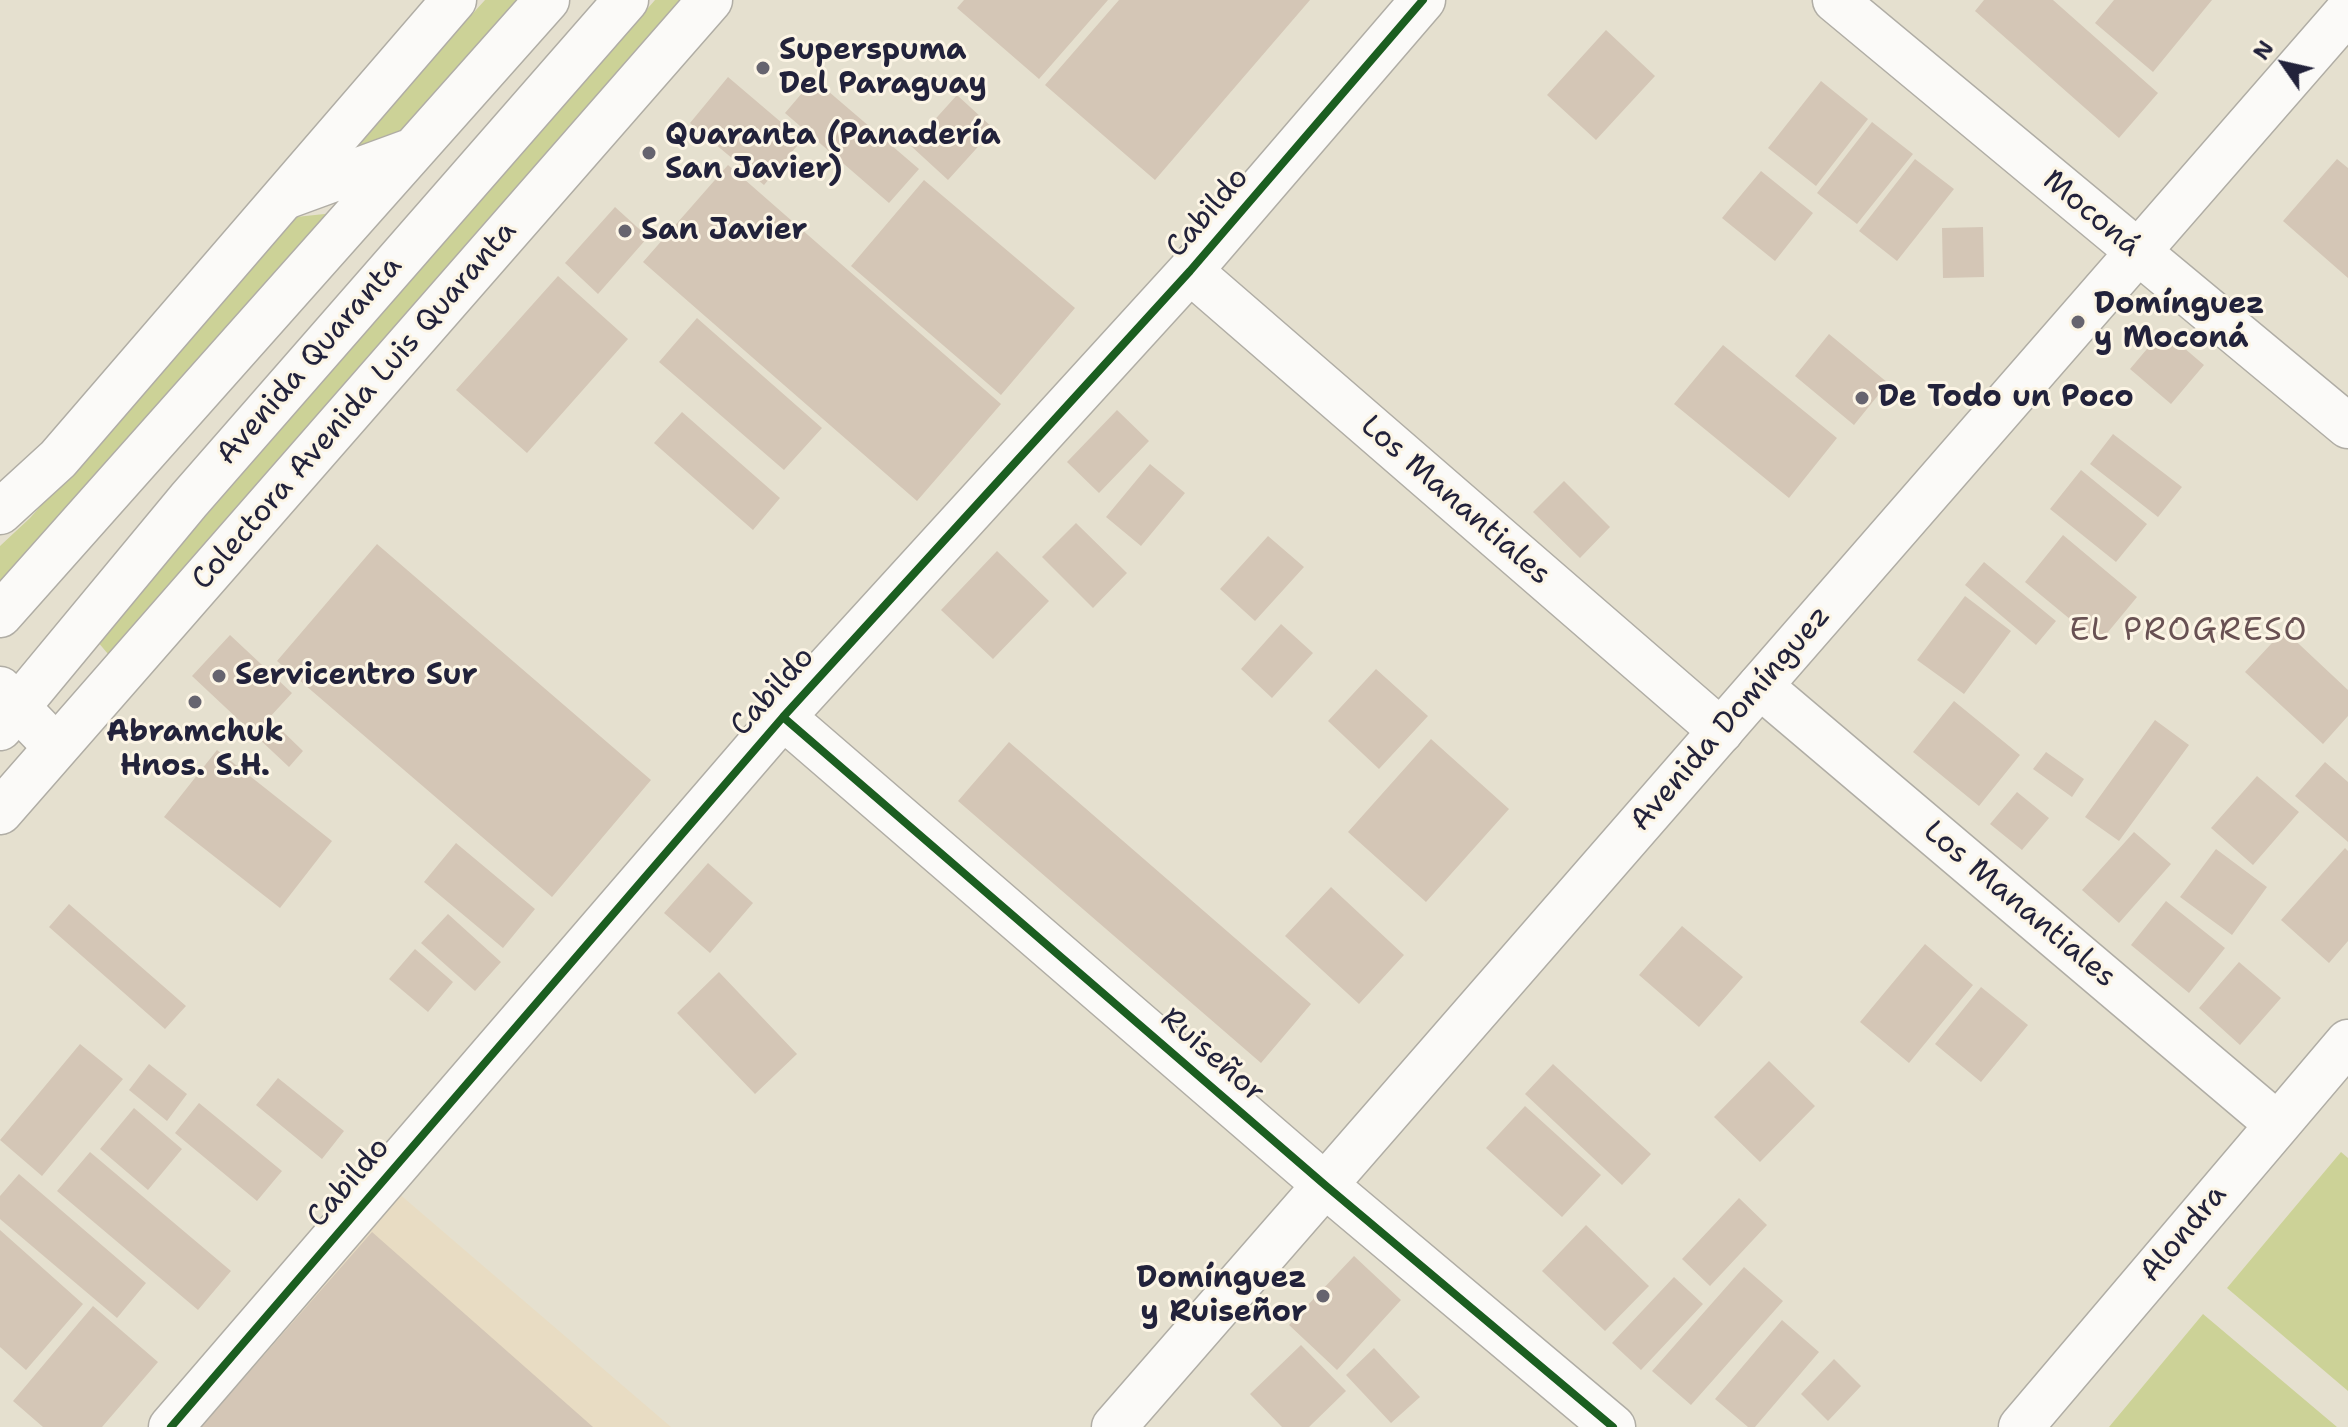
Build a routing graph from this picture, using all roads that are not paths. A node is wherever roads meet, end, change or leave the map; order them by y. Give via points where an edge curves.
1 (454, 0) edge
2 (547, 0) edge
3 (626, 0) edge
4 (710, 0) edge
5 (1423, 0) edge
6 (1835, 0) edge
7 (2348, 11) edge
8 (414, 150) junction
9 (285, 197) junction
10 (2137, 252) junction
11 (1190, 271) junction
12 (2348, 426) edge
13 (0, 512) edge
14 (0, 615) edge
15 (1760, 686) junction
16 (6, 708) edge
17 (783, 717) junction
18 (1721, 731) junction
19 (56, 747) junction
20 (0, 812) edge
21 (2348, 1042) edge
22 (2277, 1124) junction
23 (1325, 1185) junction
24 (171, 1427) edge
25 (1114, 1427) edge
26 (1613, 1427) edge
27 (2021, 1427) edge

1 - 9 main road
2 - 8 main road, Avenida Quaranta
3 - 16 main road, Avenida Quaranta
4 - 19 main road, Colectora Avenida Luis Quaranta
5 - 11 main road, Cabildo
6 - 10 main road, Moconá
7 - 10 main road, Avenida Domínguez
8 - 9 main road
8 - 14 main road, Avenida Quaranta
9 - 13 main road via 58,459
10 - 12 main road, Moconá
10 - 15 main road, Avenida Domínguez
11 - 17 main road, Cabildo
11 - 18 main road, Los Manantiales
15 - 18 main road, Avenida Domínguez
15 - 22 main road, Los Manantiales
16 - 19 main road
17 - 23 main road, Ruiseñor
17 - 24 main road, Cabildo
18 - 23 main road, Avenida Domínguez
19 - 20 main road, Colectora Avenida Luis Quaranta
21 - 22 main road, Alondra
22 - 27 main road, Alondra
23 - 25 main road, Avenida Domínguez
23 - 26 main road, Ruiseñor

